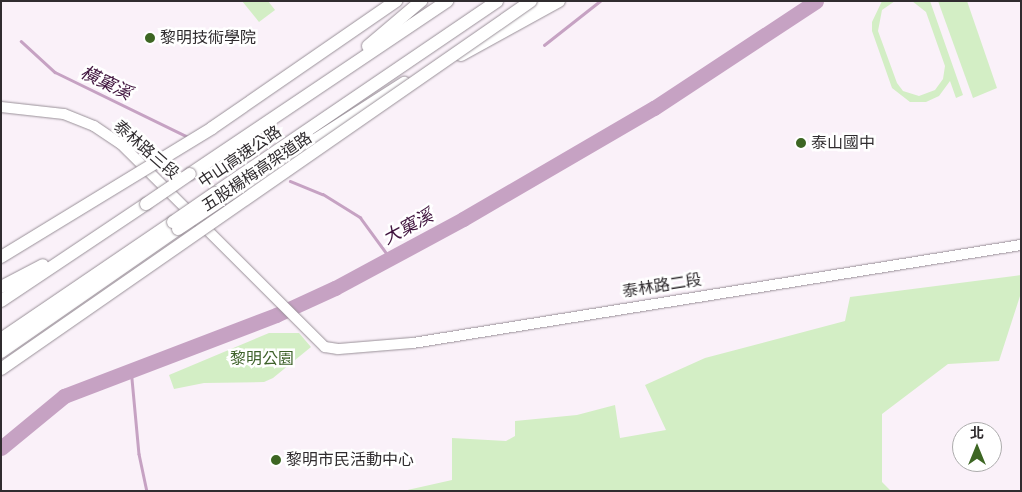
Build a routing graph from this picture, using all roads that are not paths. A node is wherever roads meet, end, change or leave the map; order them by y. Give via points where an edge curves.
1 (396, 1) edge
2 (421, 1) edge
3 (447, 1) edge
4 (497, 1) edge
5 (531, 1) edge
6 (544, 1) edge
7 (559, 1) edge
8 (323, 86) junction
9 (1, 107) edge
10 (292, 153) junction
11 (217, 197) junction
12 (175, 226) junction
13 (102, 233) junction
14 (1021, 245) edge
15 (1, 257) edge
16 (1, 287) edge
17 (1, 302) edge
18 (313, 335) joint
19 (1, 339) edge
20 (1, 352) edge
21 (1, 369) edge

1 - 15 highway, bridge via 212,128
2 - 8 highway
3 - 8 highway, 中山高速公路
4 - 11 highway, 中山高速公路
5 - 21 highway, 五股楊梅高架道路, bridge
6 - 10 highway
7 - 10 highway
8 - 13 highway, 中山高速公路, bridge
9 - 18 main road, 泰林路三段 via 64,114 108,135 138,160
10 - 11 highway
11 - 12 highway, 中山高速公路, bridge
12 - 19 highway, 中山高速公路
12 - 20 highway
13 - 16 highway
13 - 17 highway, 中山高速公路
14 - 18 main road, 泰林路二段 via 394,346 338,350 325,347

